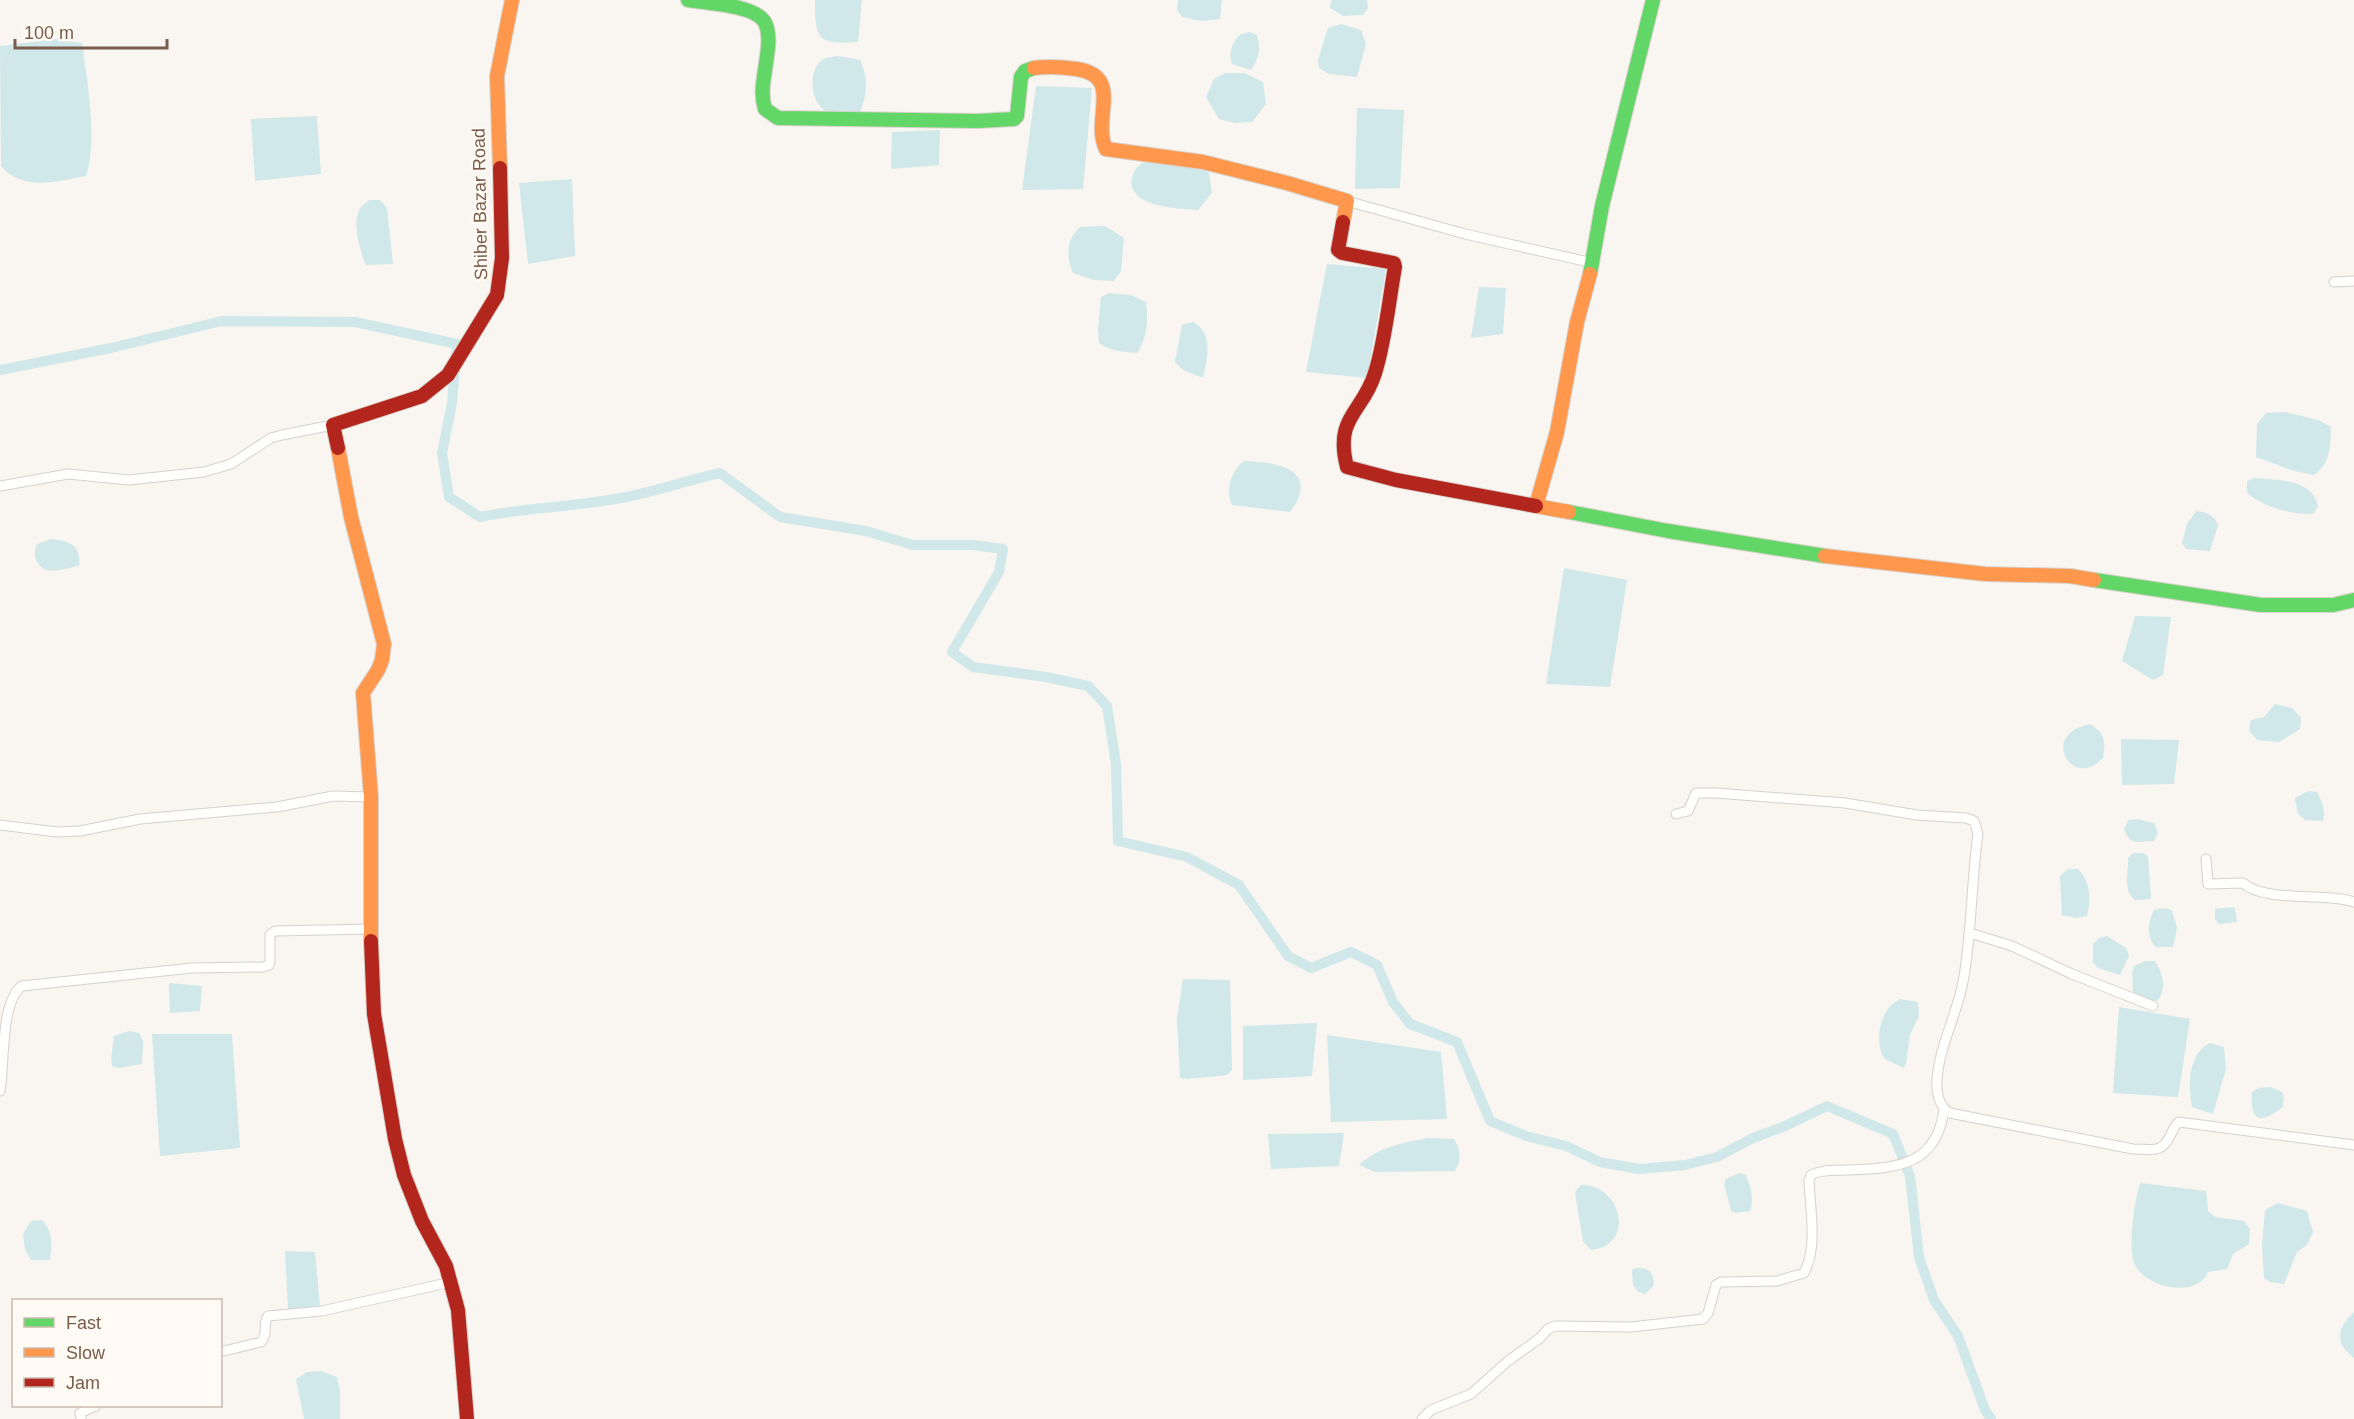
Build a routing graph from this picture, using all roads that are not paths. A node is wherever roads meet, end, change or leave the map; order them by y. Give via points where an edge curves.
1 (512, 0) edge
2 (688, 0) edge
3 (1653, 0) edge
4 (1347, 201) junction
5 (1593, 262) junction
6 (2354, 281) edge
7 (2334, 282) dead end
8 (333, 425) junction
9 (0, 486) edge
10 (1536, 506) junction
11 (2354, 600) edge
12 (371, 796) junction
13 (1676, 814) dead end
14 (0, 825) edge
15 (2206, 859) dead end
16 (2354, 902) edge
17 (371, 929) junction
18 (1970, 933) junction
19 (2153, 1006) dead end
20 (0, 1091) edge
21 (1944, 1110) junction
22 (2354, 1145) edge
23 (451, 1282) junction
24 (222, 1352) edge
25 (94, 1407) edge
26 (81, 1419) edge
27 (467, 1419) edge
28 (1422, 1419) edge

1 - 8 street, Shiber Bazar Road via 497,76 502,258 497,295 458,361 435,386 409,402
2 - 4 street via 750,12 766,23 762,95 765,109 778,118 1014,119 1025,71 1045,67 1088,70 1096,74 1103,87 1100,138 1106,149 1203,162
3 - 5 street via 1602,206
4 - 5 street via 1465,234
4 - 10 street via 1338,250 1394,263 1395,267 1375,373 1344,429 1347,467
5 - 10 street via 1577,322 1557,432
6 - 7 street
8 - 9 street via 271,438 231,464 204,472 129,480 68,474
8 - 12 street via 351,517 384,644 378,670 363,693
10 - 11 street via 1849,560 1985,574 2070,576 2261,605 2333,605
12 - 14 street via 333,796 277,807 140,819 80,831
12 - 17 street
13 - 18 street via 1688,811 1696,794 1716,793 1845,803 1974,821 1978,834
15 - 16 street via 2208,885 2243,883 2248,888 2285,896
17 - 20 street via 274,931 270,935 270,962 263,968 192,968 22,987 8,1005
17 - 23 street via 374,1014 395,1139 422,1221
18 - 19 street via 2012,945
18 - 21 street via 1962,986 1938,1066 1936,1084
21 - 22 street via 2133,1149 2160,1149 2179,1122
21 - 28 street via 1939,1134 1918,1158 1879,1169 1811,1175 1811,1234 1804,1273 1777,1281 1721,1282 1716,1285 1703,1319 1631,1327 1564,1324 1548,1329 1471,1394 1431,1410
23 - 24 street via 322,1311 268,1316 267,1334 261,1342
23 - 27 street via 458,1310
25 - 26 street via 80,1413

